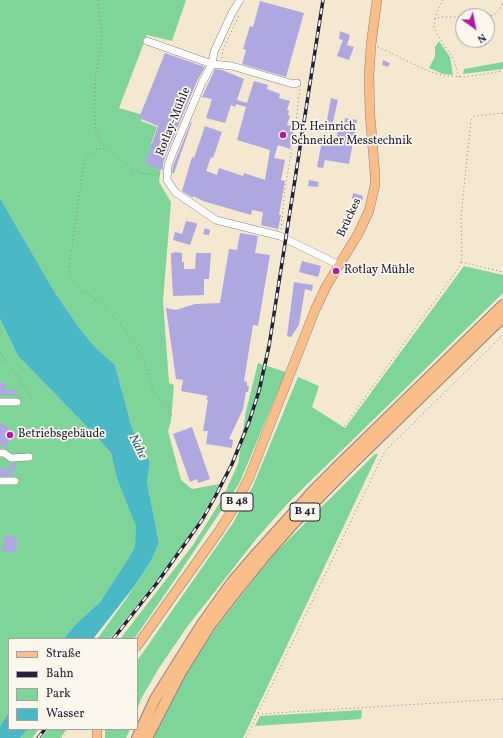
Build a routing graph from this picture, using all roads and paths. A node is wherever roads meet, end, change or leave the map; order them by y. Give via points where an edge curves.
1 (98, 0) edge
2 (377, 0) edge
3 (443, 0) edge
4 (239, 1) edge
5 (503, 2) edge
6 (495, 14) edge
7 (239, 16) dead end
8 (455, 17) edge
9 (435, 19) junction
10 (147, 41) dead end
11 (371, 45) junction
12 (212, 64) junction
13 (221, 65) junction
14 (503, 71) edge
15 (459, 77) junction
16 (297, 83) joint
17 (503, 113) edge
18 (104, 148) junction
19 (167, 174) junction
20 (280, 236) junction
21 (461, 262) junction
22 (339, 265) junction
23 (503, 272) edge
24 (503, 305) edge
25 (503, 317) edge
26 (503, 335) edge
27 (0, 352) edge
28 (32, 399) dead end
29 (0, 402) edge
30 (17, 402) dead end
31 (173, 417) dead end
32 (342, 429) dead end
33 (0, 453) edge
34 (29, 457) dead end
35 (0, 481) edge
36 (15, 481) dead end
37 (138, 645) edge
38 (503, 699) edge
39 (258, 714) junction
40 (68, 730) edge
41 (61, 738) edge
42 (137, 738) edge
43 (147, 738) edge
44 (246, 738) edge

1 - 18 path via 102,36 96,73 94,111 96,131
2 - 11 main road, Brückes / B 48
3 - 9 path
4 - 12 street, Rotlay-Mühle via 214,52
5 - 6 path
7 - 13 path via 223,50
8 - 9 path
9 - 15 path via 434,28 454,60
10 - 12 street
11 - 15 path via 428,71
11 - 22 main road, Brückes / B 48 via 368,94 375,185 369,211
12 - 13 street
12 - 19 street, Rotlay-Mühle via 173,152
13 - 16 street
14 - 15 path
16 - 20 path via 300,93
17 - 21 path via 475,116 471,120 461,217
18 - 19 path via 137,172
18 - 31 path via 92,152 84,162 70,276 79,288 104,306 122,326 143,360 155,394
19 - 20 street, Rotlay-Mühle via 167,180 175,192 216,220
20 - 22 street, Rotlay-Mühle
21 - 23 path
21 - 32 path
22 - 37 main road, Brückes / B 48 via 319,300 249,478 232,511
24 - 42 highway, B 41 via 332,472 232,582 198,630 155,699
25 - 43 highway, B 41 via 348,468 264,557 209,627 163,703
26 - 39 path via 385,451
27 - 28 path
29 - 30 street
33 - 34 street via 11,458
35 - 36 street
38 - 39 path
39 - 44 path
40 - 41 path

